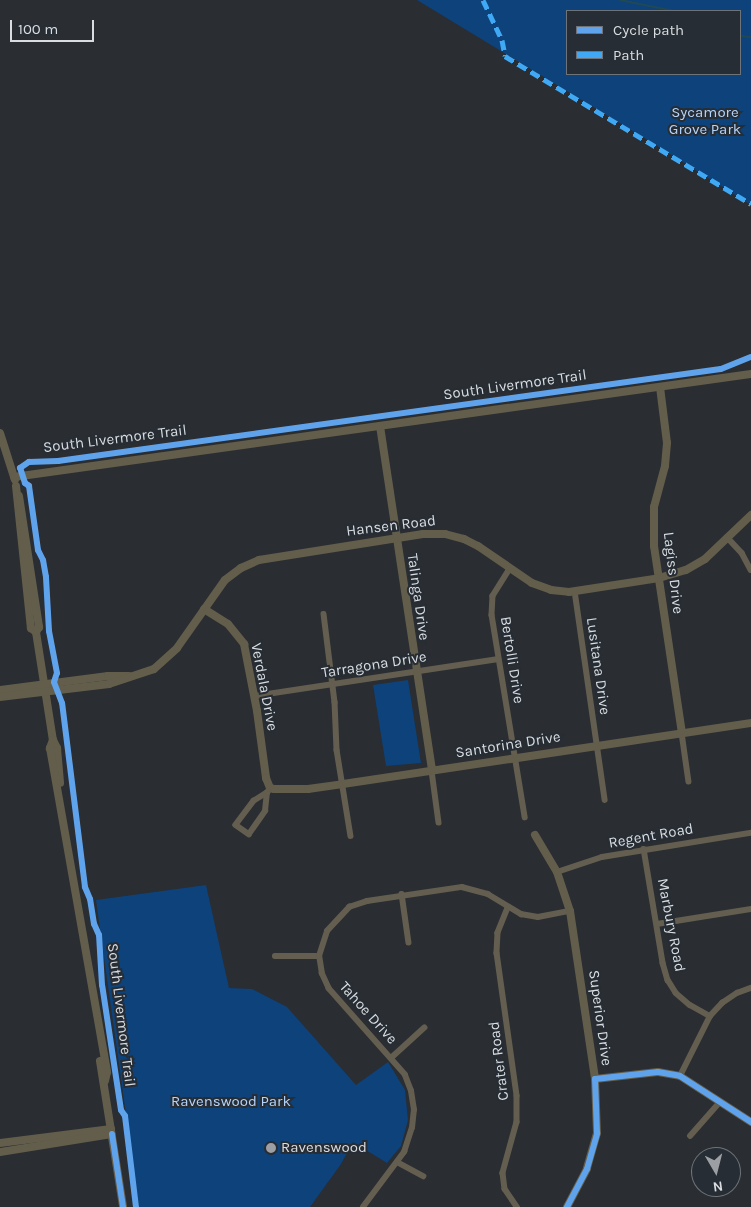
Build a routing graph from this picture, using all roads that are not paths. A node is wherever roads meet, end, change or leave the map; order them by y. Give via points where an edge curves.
1 (751, 374) edge
2 (660, 387) junction
3 (380, 426) junction
4 (0, 433) edge
5 (14, 477) junction
6 (751, 515) edge
7 (728, 537) junction
8 (396, 538) junction
9 (510, 569) junction
10 (751, 570) edge
11 (659, 578) junction
12 (575, 591) junction
13 (204, 609) junction
14 (324, 614) dead end
15 (498, 659) junction
16 (416, 672) junction
17 (332, 684) junction
18 (45, 687) junction
19 (0, 690) edge
20 (254, 696) junction
21 (0, 697) edge
22 (751, 723) edge
23 (682, 733) junction
24 (597, 745) junction
25 (516, 759) junction
26 (432, 771) junction
27 (689, 782) dead end
28 (343, 784) junction
29 (268, 790) junction
30 (605, 800) dead end
31 (525, 817) dead end
32 (439, 823) dead end
33 (751, 833) edge
34 (535, 835) dead end
35 (351, 836) dead end
36 (644, 849) junction
37 (557, 872) junction
38 (402, 894) junction
39 (508, 908) junction
40 (751, 909) edge
41 (570, 911) junction
42 (657, 924) junction
43 (409, 943) dead end
44 (275, 956) dead end
45 (319, 956) junction
46 (751, 988) edge
47 (710, 1016) junction
48 (424, 1028) dead end
49 (391, 1058) junction
50 (680, 1076) junction
51 (595, 1079) junction
52 (720, 1102) junction
53 (751, 1122) edge
54 (112, 1131) junction
55 (690, 1136) dead end
56 (0, 1143) edge
57 (0, 1152) edge
58 (397, 1162) junction
59 (423, 1176) dead end
60 (571, 1206) edge
61 (123, 1207) edge
62 (363, 1207) edge
63 (517, 1207) edge

1 - 2 street
2 - 3 street
2 - 11 street, Lagiss Drive via 667,443 654,512 654,546
3 - 5 street
3 - 8 street, Talinga Drive
4 - 5 street
5 - 18 street via 31,628 36,632
6 - 7 street, Hansen Road
7 - 10 street via 745,557
7 - 11 street, Hansen Road via 696,565
8 - 9 street, Hansen Road via 450,534 478,546
8 - 13 street, Hansen Road via 259,560 225,580
8 - 16 street, Talinga Drive
9 - 12 street, Hansen Road via 542,587
9 - 15 street, Bertolli Drive via 495,590 492,602
11 - 12 street, Hansen Road
11 - 23 street, Lagiss Drive
12 - 24 street, Lusitana Drive
13 - 18 street, Hansen Road via 172,654 154,669 109,684
13 - 20 street, Verdala Drive via 228,624 241,639
14 - 17 street
15 - 16 street, Tarragona Drive
15 - 25 street, Bertolli Drive
16 - 17 street, Tarragona Drive
16 - 26 street, Talinga Drive
17 - 20 street, Tarragona Drive
17 - 28 street
18 - 19 street, Hansen Road
18 - 21 street, Hansen Road
18 - 54 street via 57,748 60,792
20 - 29 street, Verdala Drive
22 - 23 street, Santorina Drive
23 - 24 street, Santorina Drive
23 - 27 street
24 - 25 street, Santorina Drive
24 - 30 street, Lusitana Drive
25 - 26 street, Santorina Drive
25 - 31 street, Bertolli Drive
26 - 28 street, Santorina Drive
26 - 32 street
28 - 29 street, Santorina Drive
28 - 35 street
29 - 29 street via 265,811 249,834 236,825 254,801
33 - 36 street, Regent Road
34 - 37 street, Superior Drive
36 - 37 street, Regent Road via 602,857
36 - 42 street, Marbury Road
37 - 41 street, Superior Drive
38 - 39 street via 462,887 488,894
38 - 43 street
38 - 45 street via 350,907 327,931
39 - 41 street via 538,917
39 - 63 street, Crater Road via 498,933 497,953 517,1122 503,1172 505,1189
40 - 42 street
41 - 51 street, Superior Drive
42 - 47 street, Marbury Road via 668,980 676,993 690,1005
44 - 45 street
45 - 49 street, Tahoe Drive via 329,989
46 - 47 street via 722,1003
47 - 50 street
48 - 49 street
49 - 58 street, Tahoe Drive via 405,1075 414,1110 408,1143
50 - 51 street via 658,1072
50 - 52 street
51 - 60 street, Superior Drive via 597,1133 587,1169
52 - 53 street
52 - 55 street
54 - 56 street
54 - 57 street
54 - 61 street
58 - 59 street
58 - 62 street, Tahoe Drive

